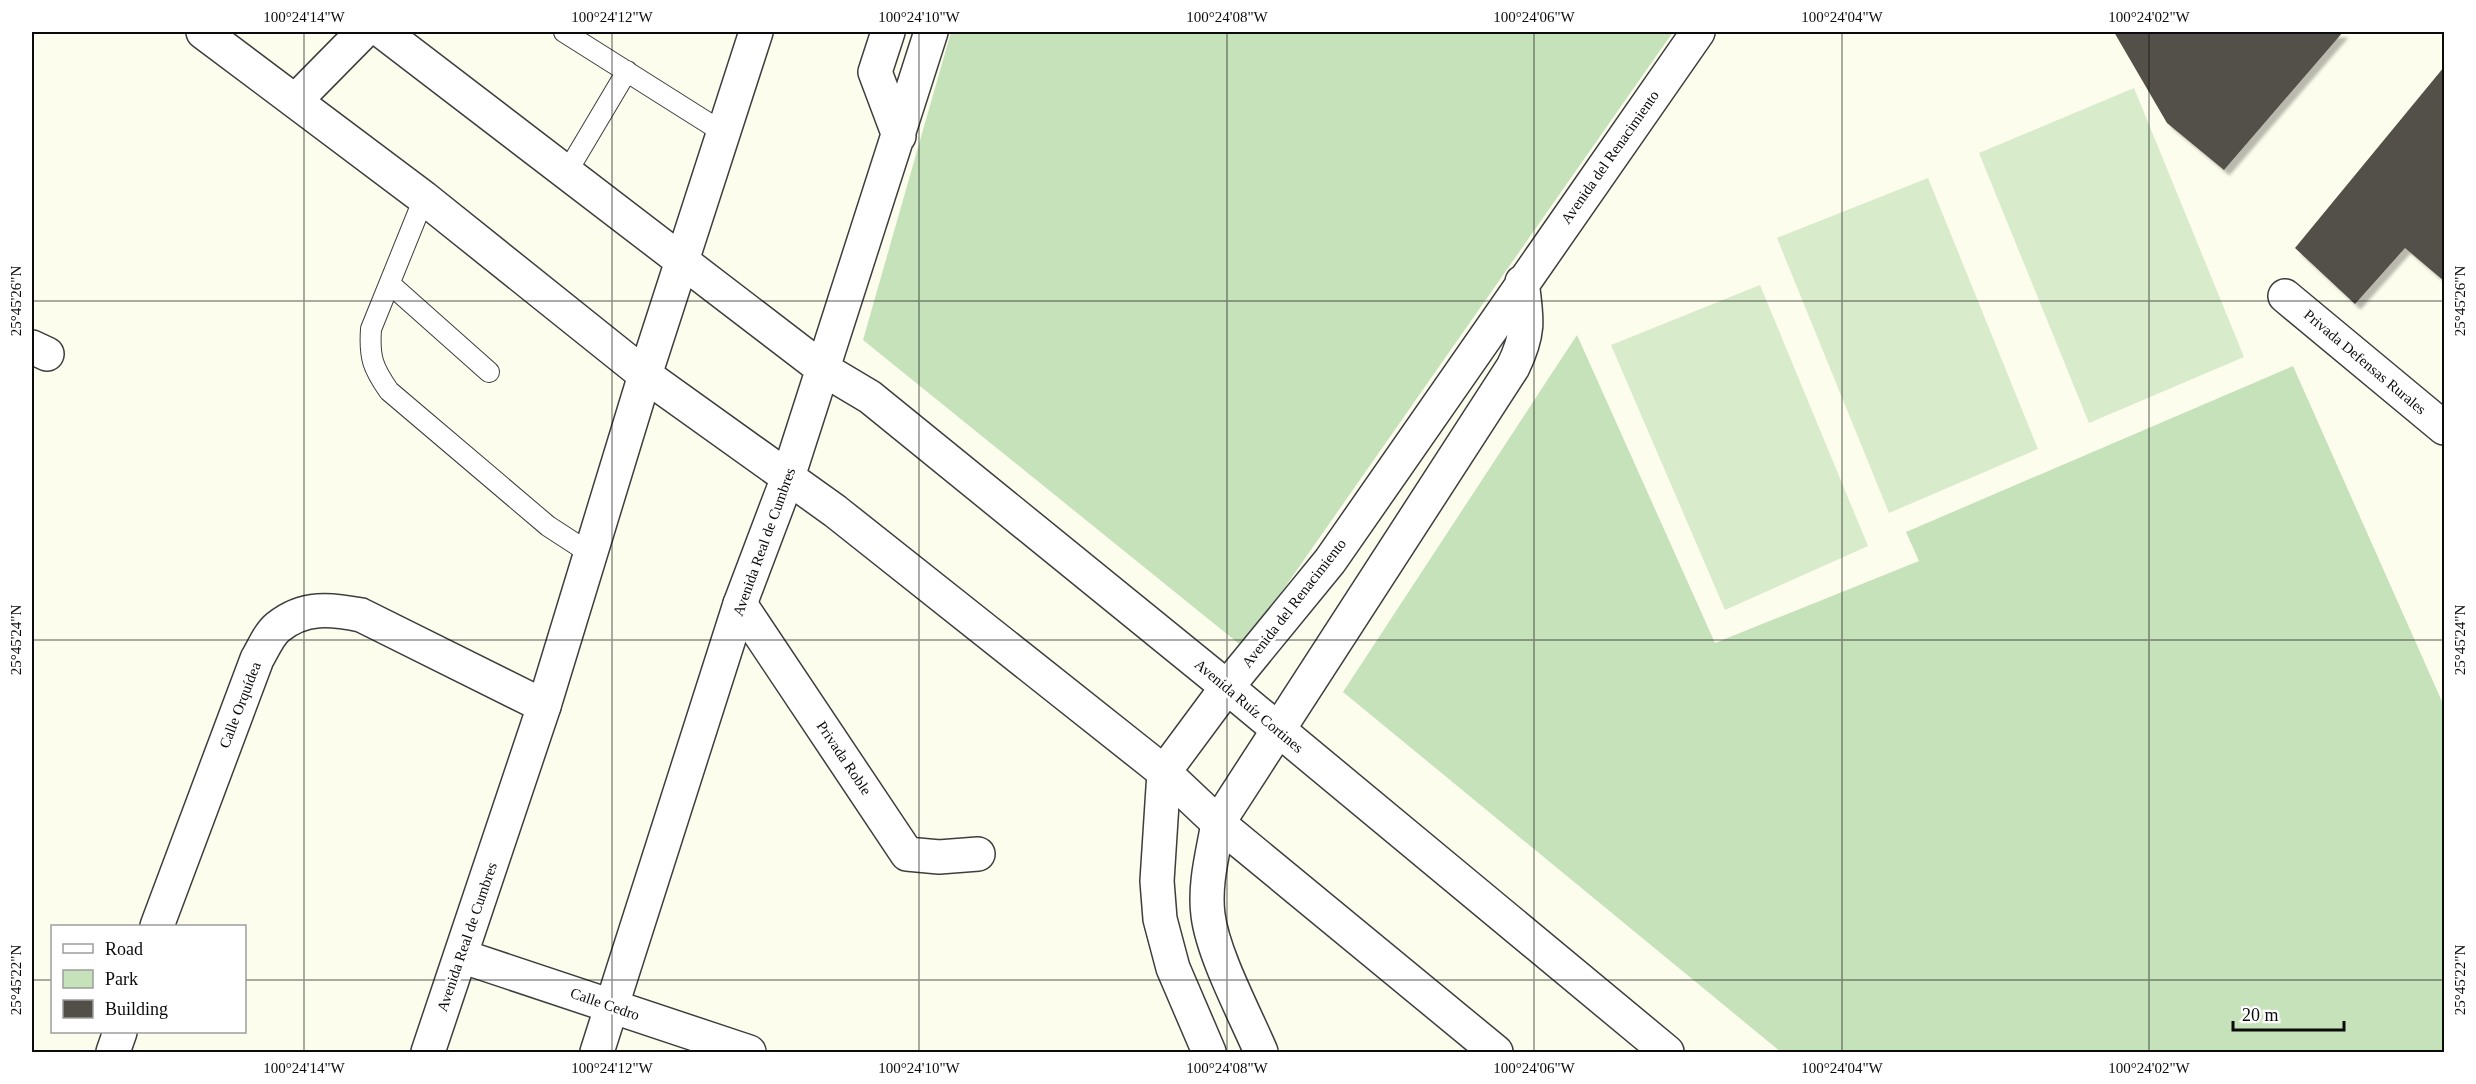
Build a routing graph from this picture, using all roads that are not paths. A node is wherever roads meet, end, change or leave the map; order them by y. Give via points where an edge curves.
1 (203, 32) edge
2 (363, 32) edge
3 (383, 32) edge
4 (564, 32) edge
5 (756, 32) edge
6 (888, 32) edge
7 (931, 32) edge
8 (1698, 32) edge
9 (627, 71) junction
10 (295, 102) junction
11 (724, 133) junction
12 (899, 136) junction
13 (567, 172) junction
14 (424, 198) junction
15 (681, 262) junction
16 (1522, 282) junction
17 (390, 284) junction
18 (2285, 296) dead end
19 (823, 369) junction
20 (489, 372) dead end
21 (645, 375) junction
22 (2445, 428) edge
23 (788, 477) junction
24 (591, 554) junction
25 (740, 604) junction
26 (1227, 687) junction
27 (544, 706) junction
28 (1279, 731) junction
29 (1164, 772) junction
30 (1218, 823) junction
31 (978, 854) dead end
32 (158, 925) edge
33 (461, 956) junction
34 (614, 1007) junction
35 (120, 1033) edge
36 (113, 1053) edge
37 (428, 1053) edge
38 (597, 1053) edge
39 (749, 1053) edge
40 (1209, 1053) edge
41 (1262, 1053) edge
42 (1496, 1053) edge
43 (1667, 1053) edge

1 - 10 street
2 - 10 street
3 - 13 street, Avenida Ruíz Cortines
4 - 9 lane
5 - 11 street, Avenida Real de Cumbres
6 - 12 street via 875,72
7 - 12 street, Avenida Real de Cumbres
8 - 16 street, Avenida del Renacimiento
9 - 11 lane
9 - 13 lane
10 - 14 street
11 - 15 street, Avenida Real de Cumbres
12 - 19 street, Avenida Real de Cumbres
13 - 15 street, Avenida Ruíz Cortines
14 - 17 lane
14 - 21 street
15 - 19 street, Avenida Ruíz Cortines
15 - 21 street, Avenida Real de Cumbres
16 - 26 street, Avenida del Renacimiento via 1330,561
16 - 28 street via 1527,320 1524,344 1513,367
17 - 20 lane
17 - 24 lane via 371,329 370,348 374,369 389,391 548,526
18 - 22 street, Privada Defensas Rurales
19 - 23 street, Avenida Real de Cumbres
19 - 26 street, Avenida Ruíz Cortines via 870,397
21 - 23 street
21 - 24 street, Avenida Real de Cumbres
23 - 25 street, Avenida Real de Cumbres
23 - 29 street
24 - 27 street, Avenida Real de Cumbres
25 - 31 street, Privada Roble via 908,854
25 - 34 street, Avenida Real de Cumbres
26 - 28 street, Avenida Ruíz Cortines
26 - 29 street, Avenida del Renacimiento
27 - 32 street, Calle Orquídea via 361,615 332,609 302,613 277,628 257,659
27 - 33 street, Avenida Real de Cumbres
28 - 30 street
28 - 43 street, Avenida Ruíz Cortines
29 - 30 street
29 - 40 street via 1157,881 1160,919 1173,968
30 - 41 street via 1207,882 1208,915 1219,953
30 - 42 street
33 - 34 street, Calle Cedro
33 - 37 street, Avenida Real de Cumbres
34 - 38 street, Avenida Real de Cumbres
34 - 39 street, Calle Cedro
35 - 36 street

